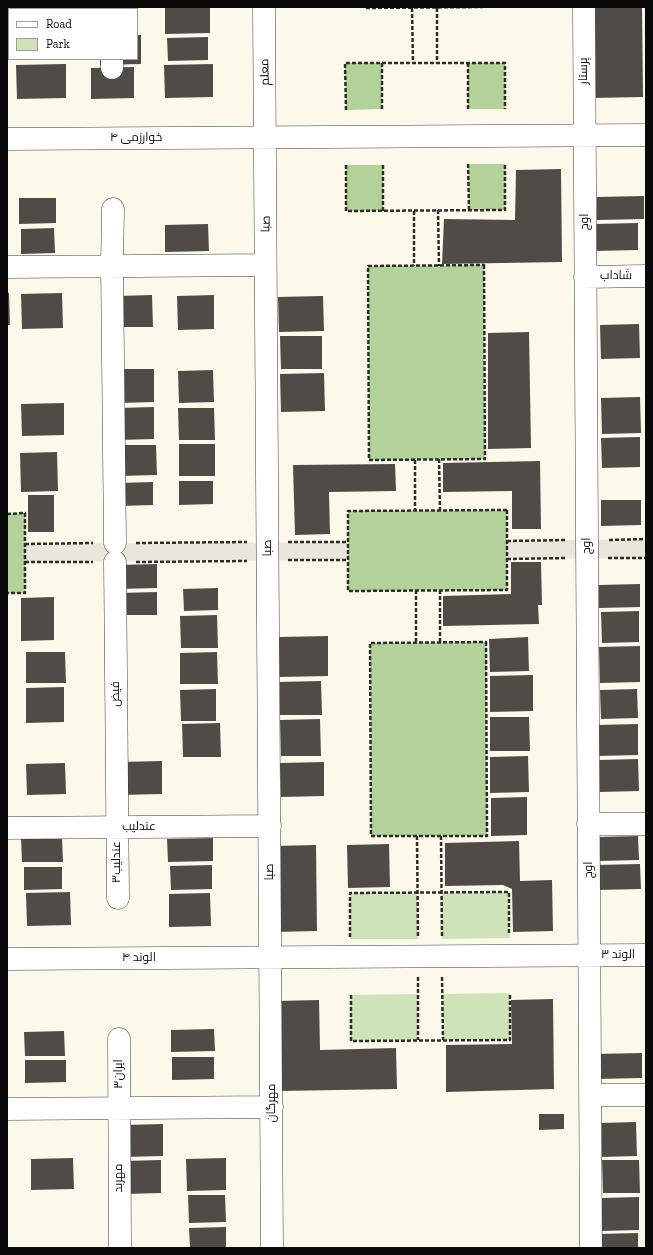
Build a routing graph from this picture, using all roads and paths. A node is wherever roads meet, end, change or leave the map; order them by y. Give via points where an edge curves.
1 (264, 7) edge
2 (367, 7) edge
3 (483, 7) edge
4 (584, 7) edge
5 (412, 8) edge
6 (437, 8) edge
7 (382, 63) junction
8 (413, 63) junction
9 (437, 63) junction
10 (468, 63) junction
11 (382, 109) dead end
12 (468, 109) dead end
13 (505, 109) dead end
14 (346, 110) dead end
15 (646, 135) edge
16 (584, 136) junction
17 (266, 138) junction
18 (7, 139) edge
19 (468, 164) dead end
20 (505, 164) dead end
21 (346, 165) dead end
22 (383, 165) dead end
23 (113, 210) dead end
24 (414, 210) junction
25 (438, 210) junction
26 (469, 210) junction
27 (383, 211) junction
28 (265, 265) junction
29 (112, 266) junction
30 (414, 266) junction
31 (438, 266) junction
32 (7, 267) edge
33 (646, 276) edge
34 (585, 277) junction
35 (439, 459) junction
36 (415, 460) junction
37 (415, 510) junction
38 (440, 510) junction
39 (7, 514) edge
40 (348, 542) junction
41 (25, 544) junction
42 (268, 551) junction
43 (115, 552) junction
44 (348, 560) junction
45 (25, 562) junction
46 (416, 590) junction
47 (440, 590) junction
48 (7, 593) edge
49 (416, 642) junction
50 (440, 642) junction
51 (588, 824) junction
52 (646, 824) edge
53 (270, 826) junction
54 (117, 827) junction
55 (7, 828) edge
56 (417, 836) junction
57 (442, 836) junction
58 (417, 893) junction
59 (442, 893) junction
60 (118, 898) dead end
61 (510, 938) dead end
62 (350, 939) dead end
63 (418, 939) dead end
64 (442, 939) dead end
65 (589, 955) junction
66 (646, 955) edge
67 (271, 958) junction
68 (7, 959) edge
69 (510, 993) dead end
70 (418, 994) dead end
71 (443, 994) dead end
72 (350, 995) dead end
73 (119, 1039) dead end
74 (418, 1040) junction
75 (443, 1040) junction
76 (590, 1095) junction
77 (646, 1095) edge
78 (272, 1107) junction
79 (119, 1108) junction
80 (7, 1109) edge
81 (120, 1248) edge
82 (272, 1248) edge
83 (591, 1248) edge

1 - 17 street, معلم
2 - 5 path
3 - 6 path
4 - 16 street, پرستار
5 - 6 path
5 - 8 path
6 - 9 path
7 - 8 path
7 - 11 path
7 - 14 path via 345,64
8 - 9 path
9 - 10 path
10 - 12 path
10 - 13 path via 505,63
15 - 16 street, خوارزمی ۴
16 - 17 street, خوارزمی ۴
16 - 34 street, اوج
17 - 18 street, خوارزمی ۴
17 - 28 street, صبا
19 - 26 path
20 - 26 path via 506,210
21 - 27 path via 346,211
22 - 27 path
23 - 29 street, فیض
24 - 25 path
24 - 27 path
24 - 30 path
25 - 26 path
25 - 31 path
28 - 29 street
28 - 42 street, صبا
29 - 32 street
29 - 43 street, فیض
30 - 31 path
30 - 36 path via 368,266 369,460
31 - 35 path via 484,265 485,459
33 - 34 street, شاداب
34 - 51 street, اوج
35 - 36 path
35 - 38 path
36 - 37 path
37 - 38 path
37 - 40 path via 348,511
38 - 47 path via 507,510 507,590
39 - 41 path via 25,513
40 - 42 path
40 - 44 path
41 - 43 path
41 - 45 path
42 - 43 path
42 - 43 path
42 - 44 path
42 - 53 street, صبا
43 - 45 path
43 - 54 street, فیض
44 - 46 path via 348,591
45 - 48 path via 25,593
46 - 47 path
46 - 49 path
47 - 50 path
49 - 50 path
49 - 56 path via 370,643 371,836
50 - 57 path via 486,642 487,836
51 - 52 street
51 - 65 street, اوج
53 - 54 street, عندلیب
53 - 67 street, صبا
54 - 55 street, عندلیب
54 - 60 street, عندلیب۳
56 - 57 path
56 - 58 path
57 - 59 path
58 - 59 path
58 - 62 path via 350,893
58 - 63 path
59 - 61 path via 509,892
59 - 64 path
65 - 66 street, الوند ۳
65 - 67 street, الوند ۳
65 - 76 street, اوج
67 - 68 street, الوند ۴
67 - 78 street, مهرگان
69 - 75 path via 510,1040
70 - 74 path
71 - 75 path
72 - 74 path via 351,1041
73 - 79 street, ایران۳
74 - 75 path
76 - 77 street
76 - 83 street, اوج
78 - 79 street
78 - 82 street, مهرگان
79 - 80 street
79 - 81 street, مهربد

